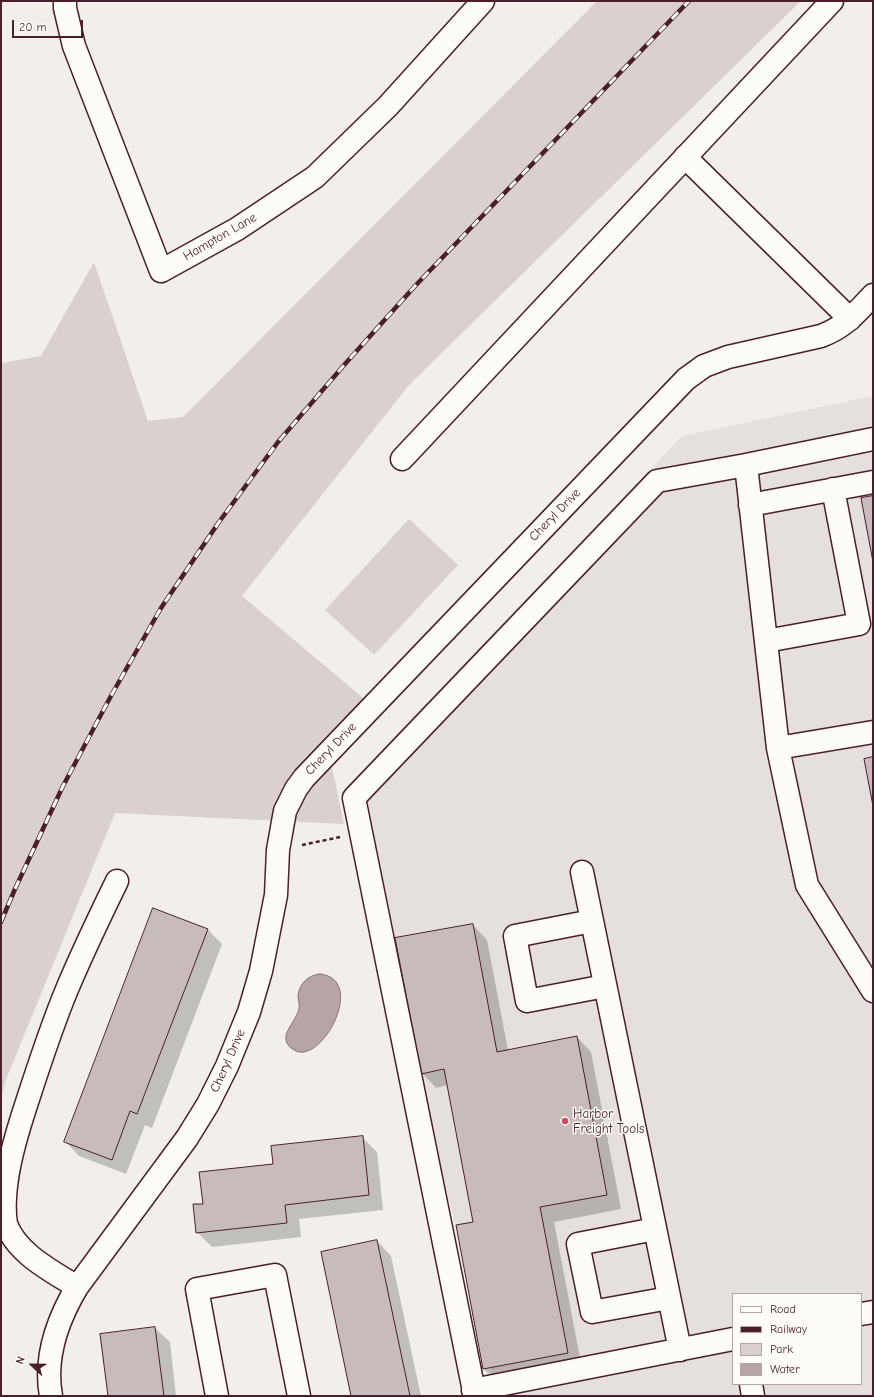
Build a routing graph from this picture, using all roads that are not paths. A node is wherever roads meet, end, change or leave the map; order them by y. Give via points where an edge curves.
1 (65, 1) edge
2 (483, 1) edge
3 (832, 1) edge
4 (685, 157) junction
5 (872, 297) edge
6 (850, 319) junction
7 (873, 439) edge
8 (402, 458) dead end
9 (746, 465) junction
10 (873, 482) edge
11 (833, 489) junction
12 (750, 505) junction
13 (766, 642) junction
14 (873, 732) edge
15 (778, 748) junction
16 (582, 872) dead end
17 (117, 881) dead end
18 (592, 921) junction
19 (605, 986) junction
20 (873, 992) edge
21 (655, 1229) junction
22 (77, 1287) junction
23 (669, 1298) junction
24 (873, 1312) edge
25 (862, 1314) edge
26 (732, 1339) edge
27 (680, 1350) junction
28 (751, 1385) edge
29 (531, 1387) edge
30 (474, 1393) edge
31 (50, 1396) edge
32 (217, 1396) edge
33 (299, 1396) edge
34 (753, 1396) edge

1 - 2 street, Hampton Lane via 74,46 161,271 237,229 315,177 388,106
3 - 4 street
4 - 6 street
4 - 8 street
5 - 6 street, Cheryl Drive
6 - 22 street, Cheryl Drive via 821,336 728,357 704,366 686,379 304,778 285,811 278,850 276,895 261,970 249,1012 227,1066 187,1138
7 - 9 street
9 - 12 street
9 - 30 street via 657,481 354,798
10 - 11 street
11 - 12 street
11 - 13 street via 858,624
12 - 13 street
13 - 15 street
14 - 15 street
15 - 20 street via 807,885
16 - 18 street
17 - 22 street via 54,1020 8,1160 2,1188 4,1217 15,1241 34,1258
18 - 19 street
18 - 19 street via 515,936 527,1001
19 - 21 street
21 - 23 street
21 - 23 street via 578,1244 590,1304 592,1312
22 - 31 street, Cheryl Drive via 61,1318 49,1363
23 - 27 street
24 - 25 street
26 - 27 street
27 - 29 street
28 - 34 street
29 - 30 street
32 - 33 street via 197,1289 274,1274

